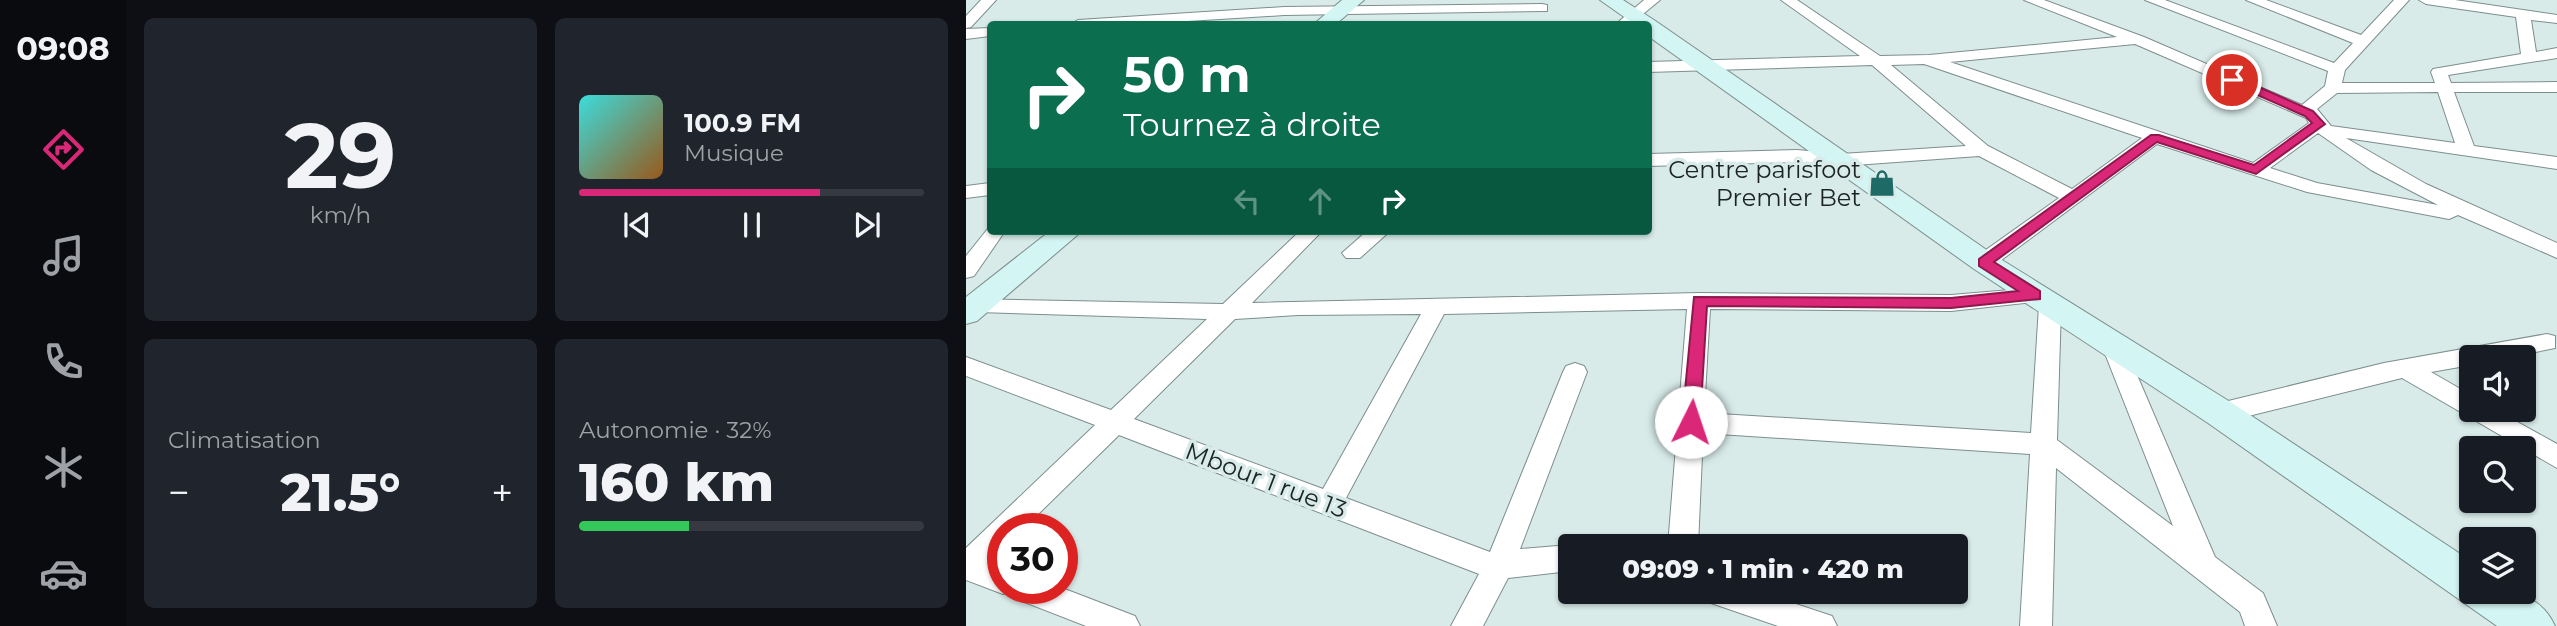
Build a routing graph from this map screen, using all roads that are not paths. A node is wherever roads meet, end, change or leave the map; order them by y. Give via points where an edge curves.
1 (989, 0) edge
2 (1610, 0) edge
3 (1653, 0) edge
4 (1788, 0) edge
5 (2152, 0) edge
6 (2253, 0) edge
7 (2402, 0) edge
8 (2426, 0) edge
9 (2040, 1) edge
10 (1546, 4) edge
11 (1349, 5) edge
12 (2519, 9) edge
13 (1283, 12) edge
14 (1133, 18) edge
15 (2557, 19) edge
16 (1106, 21) edge
17 (1328, 21) edge
18 (1528, 21) edge
19 (1636, 21) edge
20 (1639, 21) edge
21 (966, 24) edge
22 (987, 32) edge
23 (1652, 32) edge
24 (966, 34) edge
25 (2139, 40) junction
26 (2365, 42) junction
27 (2557, 53) edge
28 (2529, 57) junction
29 (1925, 59) junction
30 (1877, 61) junction
31 (1706, 66) junction
32 (1652, 67) edge
33 (2337, 69) junction
34 (2557, 87) edge
35 (2333, 88) junction
36 (2444, 89) junction
37 (2318, 123) junction
38 (2155, 137) junction
39 (2466, 149) junction
40 (1982, 150) junction
41 (1652, 160) edge
42 (1841, 160) junction
43 (2557, 163) edge
44 (2256, 170) junction
45 (987, 189) edge
46 (966, 192) edge
47 (2073, 197) junction
48 (2476, 218) junction
49 (992, 235) edge
50 (1063, 235) edge
51 (1308, 235) edge
52 (1375, 235) edge
53 (2557, 251) edge
54 (1353, 253) dead end
55 (1984, 262) junction
56 (966, 271) edge
57 (2042, 300) junction
58 (1699, 301) junction
59 (1436, 307) junction
60 (972, 309) edge
61 (1229, 312) junction
62 (2554, 345) edge
63 (2113, 346) junction
64 (966, 366) edge
65 (2405, 368) junction
66 (1575, 372) dead end
67 (2459, 400) edge
68 (2220, 413) junction
69 (1115, 422) junction
70 (1691, 422) junction
71 (2497, 422) edge
72 (2044, 444) junction
73 (2557, 457) edge
74 (1329, 504) junction
75 (1021, 513) edge
76 (1684, 534) edge
77 (987, 547) edge
78 (1558, 559) edge
79 (967, 566) edge
80 (1498, 568) junction
81 (2205, 570) junction
82 (987, 574) edge
83 (2459, 576) edge
84 (1067, 604) edge
85 (1755, 604) edge
86 (2500, 604) edge
87 (1124, 626) edge
88 (1467, 626) edge
89 (1821, 626) edge
90 (2036, 626) edge
91 (2261, 626) edge
92 (2533, 626) edge

1 - 21 street
2 - 19 street
3 - 20 street
4 - 30 street
5 - 33 street
6 - 26 street
7 - 26 street
8 - 12 street
9 - 25 street
10 - 11 street
10 - 18 street
11 - 13 street
11 - 17 street
12 - 15 street
12 - 28 street
13 - 14 street
14 - 16 street
22 - 24 street
23 - 31 street
25 - 29 street
25 - 37 street
26 - 33 street
27 - 28 street
28 - 36 street via 2441,71
29 - 30 street
29 - 38 street
30 - 31 street
30 - 40 street
31 - 32 street
31 - 42 street
33 - 35 street
34 - 36 street
35 - 36 street
35 - 37 street via 2308,108
36 - 39 street
37 - 39 street
37 - 44 street
37 - 48 street via 2424,192
38 - 44 street
38 - 47 street
39 - 43 street
40 - 42 street
40 - 47 street
41 - 42 street via 1797,156
42 - 55 street
44 - 48 street via 2314,188
45 - 46 street
47 - 55 street
48 - 53 street
49 - 56 street
50 - 60 street
51 - 61 street
52 - 54 street
55 - 57 street
57 - 58 street via 1901,304
57 - 63 street
57 - 72 street
58 - 59 street
58 - 70 street
59 - 61 street
59 - 74 street
60 - 61 street
61 - 69 street
62 - 65 street
63 - 68 street
63 - 81 street
64 - 69 street, Mbour 1 rue 13
65 - 67 street
65 - 68 street
66 - 80 street
68 - 83 street
69 - 74 street, Mbour 1 rue 13
69 - 75 street
70 - 72 street
70 - 76 street
71 - 73 street
72 - 81 street
72 - 90 street
74 - 80 street, Mbour 1 rue 13
77 - 79 street
78 - 80 street
79 - 82 street
80 - 88 street
81 - 91 street via 2252,603
84 - 87 street
85 - 89 street
86 - 92 street

